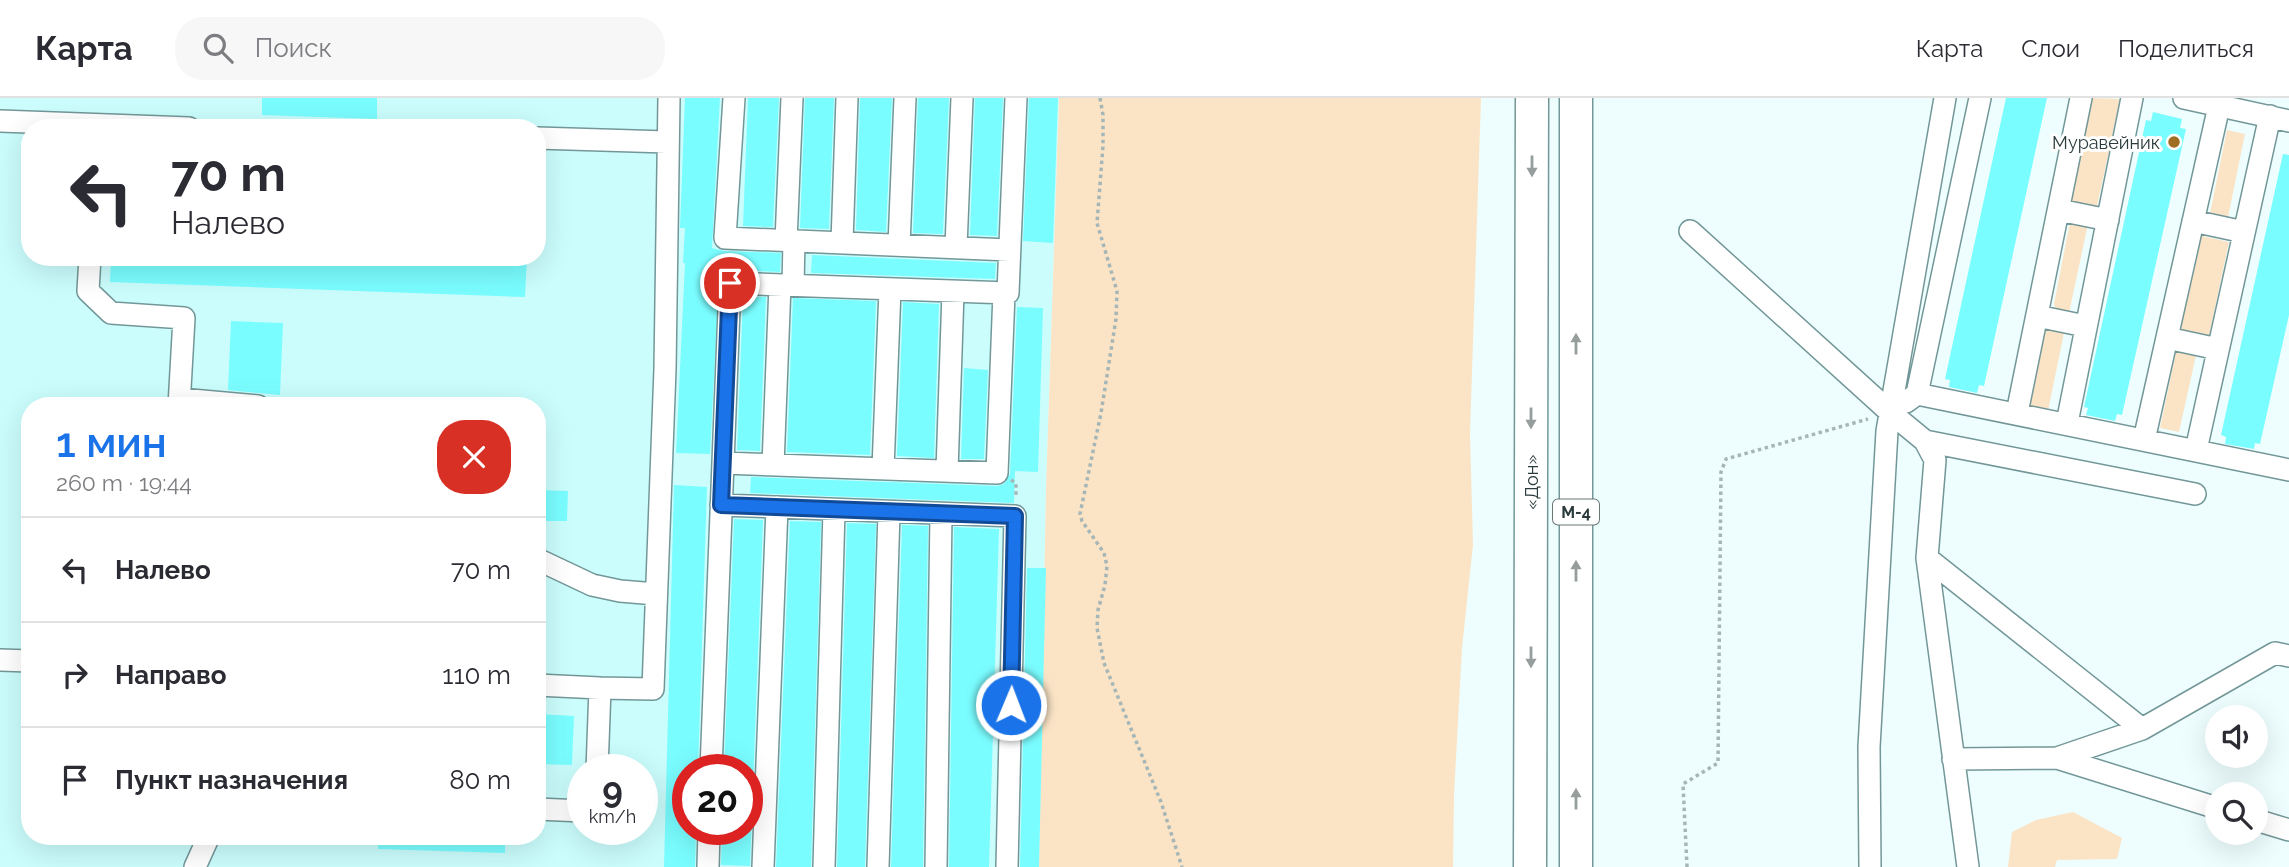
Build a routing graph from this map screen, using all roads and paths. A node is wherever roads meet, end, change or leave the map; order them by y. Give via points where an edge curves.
1 (669, 98) edge
2 (734, 98) edge
3 (792, 98) edge
4 (847, 98) edge
5 (905, 98) edge
6 (962, 98) edge
7 (1016, 98) edge
8 (1100, 98) edge
9 (1532, 98) edge
10 (1576, 98) edge
11 (1587, 98) edge
12 (1945, 98) edge
13 (1980, 98) edge
14 (2081, 98) edge
15 (2132, 98) edge
16 (2184, 98) edge
17 (2219, 106) junction
18 (2280, 119) edge
19 (0, 121) edge
20 (21, 122) edge
21 (546, 138) edge
22 (667, 142) junction
23 (1576, 157) junction
24 (2059, 210) junction
25 (2108, 220) junction
26 (2193, 221) junction
27 (1690, 231) dead end
28 (2244, 232) junction
29 (790, 241) junction
30 (842, 242) junction
31 (899, 245) junction
32 (956, 247) junction
33 (1009, 250) junction
34 (89, 266) edge
35 (786, 285) junction
36 (890, 289) junction
37 (953, 292) junction
38 (1004, 293) junction
39 (2037, 316) junction
40 (2085, 326) junction
41 (2167, 338) junction
42 (2218, 349) junction
43 (1917, 394) junction
44 (180, 397) edge
45 (1891, 412) junction
46 (2017, 413) junction
47 (2067, 423) junction
48 (1925, 440) junction
49 (2144, 440) junction
50 (2196, 450) junction
51 (723, 463) junction
52 (773, 465) junction
53 (884, 469) junction
54 (2289, 470) edge
55 (947, 471) junction
56 (997, 473) junction
57 (2195, 494) dead end
58 (721, 505) junction
59 (776, 507) junction
60 (834, 510) junction
61 (889, 512) junction
62 (941, 514) junction
63 (1015, 516) junction
64 (1927, 558) junction
65 (546, 563) edge
66 (656, 594) junction
67 (2289, 656) edge
68 (0, 660) edge
69 (21, 661) edge
70 (546, 685) edge
71 (600, 688) junction
72 (2142, 729) junction
73 (598, 754) edge
74 (713, 754) edge
75 (2057, 758) junction
76 (1953, 759) junction
77 (2205, 804) edge
78 (546, 809) edge
79 (567, 810) edge
80 (2268, 824) edge
81 (2289, 830) edge
82 (205, 845) edge
83 (709, 845) edge
84 (195, 867) edge
85 (708, 867) edge
86 (763, 867) edge
87 (824, 867) edge
88 (878, 867) edge
89 (936, 867) edge
90 (1007, 867) edge
91 (1182, 867) edge
92 (1530, 867) edge
93 (1576, 867) edge
94 (1687, 867) edge
95 (1870, 867) edge
96 (1968, 867) edge

1 - 22 street
2 - 29 street via 725,238
3 - 29 street
4 - 30 street
5 - 31 street
6 - 32 street
7 - 33 street
8 - 91 path via 1103,146 1097,223 1117,291 1116,319 1080,514 1107,566 1097,628 1104,663 1161,802
9 -> 92 highway, «Дон» / М-4
10 - 23 highway, М-4
11 - 23 street
12 - 45 street
13 - 43 street
14 - 24 street
15 - 25 street
16 - 17 street
17 - 18 street
17 - 26 street
18 - 28 street
19 - 20 street
21 - 22 street
22 - 66 street via 665,369
93 -> 23 highway, М-4
24 - 25 street
24 - 39 street
25 - 40 street
26 - 28 street
26 - 41 street
27 - 45 street
28 - 42 street
29 - 30 street
29 - 35 street
30 - 31 street
31 - 32 street
32 - 33 street
33 - 38 street via 1008,293
34 - 44 street via 88,291 111,313 184,318
35 - 36 street
35 - 51 street via 730,283
35 - 52 street
36 - 37 street
36 - 53 street
37 - 38 street
37 - 55 street
38 - 56 street
39 - 40 street
39 - 46 street
40 - 47 street
41 - 42 street
41 - 49 street
42 - 50 street
43 - 45 street
43 - 46 street
45 - 48 street
45 - 94 path via 1726,459 1721,472 1717,763 1683,784
45 - 95 street via 1869,747
46 - 47 street
47 - 49 street
48 - 57 street
48 - 64 street via 1935,460
49 - 50 street
50 - 54 street
51 - 52 street
51 - 58 street
52 - 53 street
53 - 55 street
55 - 56 street
56 - 63 path via 1016,483
58 - 59 street
58 - 74 street
59 - 60 street
59 - 86 street
60 - 61 street
60 - 87 street
61 - 62 street
61 - 88 street
62 - 63 street
62 - 89 street
63 - 90 street
64 - 72 street
64 - 76 street
65 - 66 street via 592,585
66 - 71 street via 653,689
67 - 72 street via 2275,653
68 - 69 street
70 - 71 street
71 - 73 street
72 - 75 street
75 - 76 street
75 - 77 street
76 - 96 street
78 - 79 street
80 - 81 street
82 - 84 street
83 - 85 street

